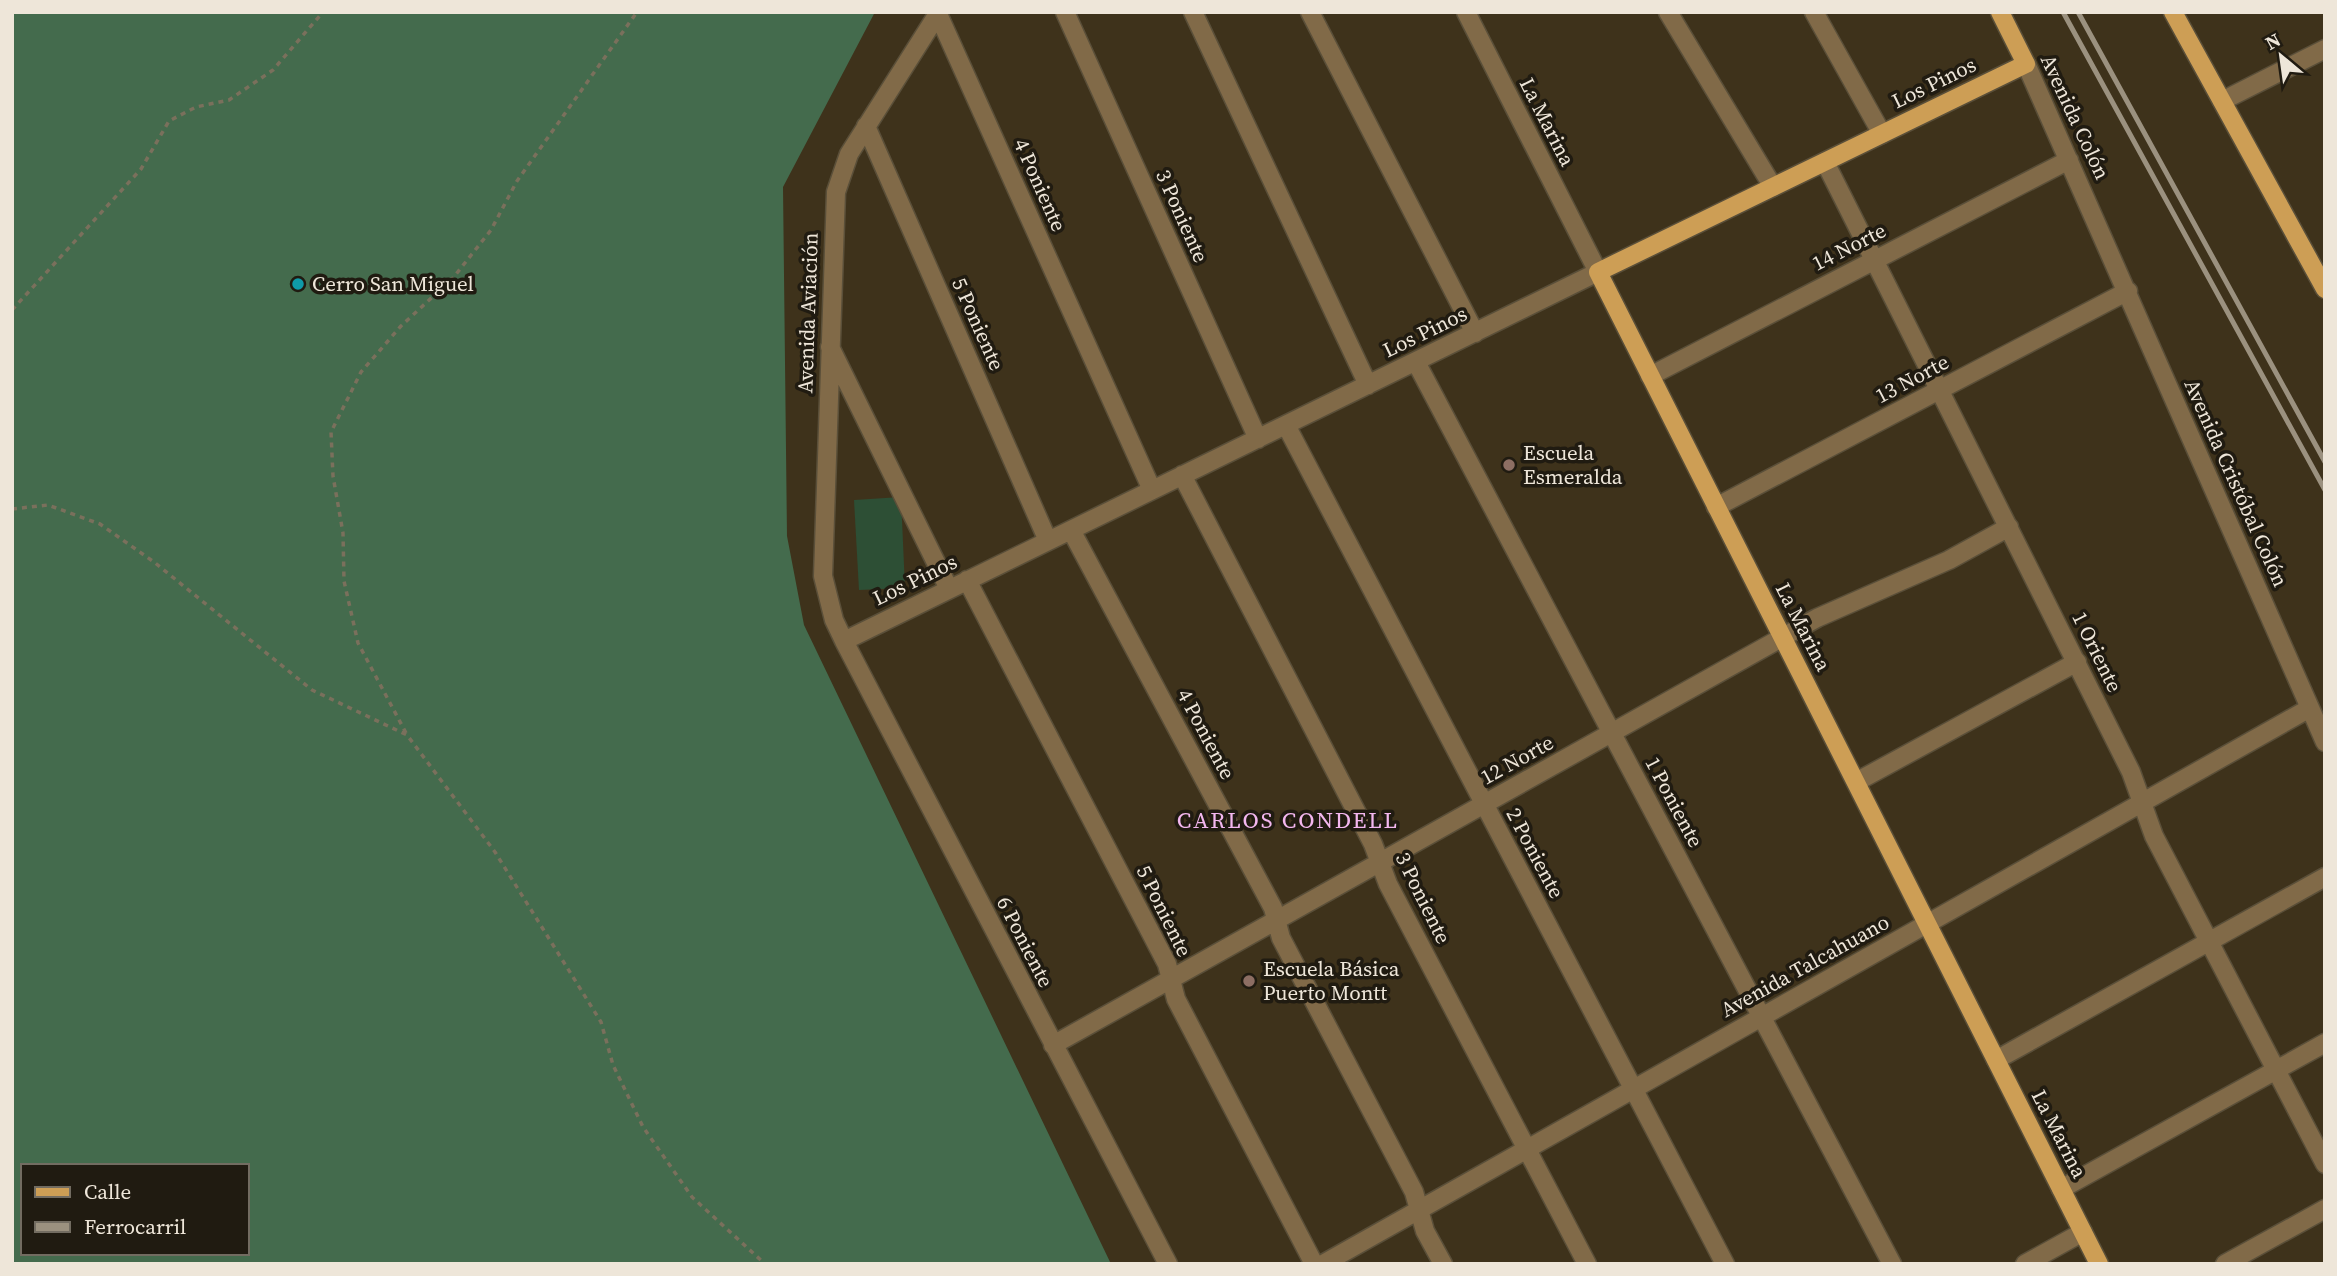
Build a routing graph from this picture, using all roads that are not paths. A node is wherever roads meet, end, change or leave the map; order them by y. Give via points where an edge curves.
1 (1065, 12) edge
2 (1193, 12) edge
3 (1310, 12) edge
4 (1466, 12) edge
5 (1668, 12) edge
6 (1814, 12) edge
7 (2000, 12) edge
8 (2173, 12) edge
9 (939, 13) edge
10 (2325, 49) edge
11 (2026, 64) junction
12 (2222, 101) junction
13 (866, 126) junction
14 (1882, 134) junction
15 (2069, 160) junction
16 (1825, 162) junction
17 (1773, 187) junction
18 (2106, 241) joint
19 (1875, 260) junction
20 (1598, 272) junction
21 (2325, 289) edge
22 (2128, 291) junction
23 (1475, 333) junction
24 (829, 346) junction
25 (1416, 362) junction
26 (1650, 376) junction
27 (1368, 385) junction
28 (1940, 390) junction
29 (1286, 425) junction
30 (1258, 439) junction
31 (1182, 475) junction
32 (1152, 490) junction
33 (1716, 507) junction
34 (2009, 527) junction
35 (1070, 530) junction
36 (1048, 541) junction
37 (967, 580) junction
38 (949, 589) junction
39 (1783, 637) junction
40 (844, 640) junction
41 (2077, 663) junction
42 (2310, 708) junction
43 (1612, 733) junction
44 (2325, 742) edge
45 (1856, 782) junction
46 (2141, 803) junction
47 (1484, 804) junction
48 (1380, 862) junction
49 (2325, 877) edge
50 (1276, 921) junction
51 (1927, 923) junction
52 (2209, 942) junction
53 (1171, 980) junction
54 (1761, 1017) junction
55 (2325, 1042) edge
56 (1053, 1045) junction
57 (1996, 1060) junction
58 (2276, 1070) junction
59 (1633, 1089) junction
60 (1527, 1149) junction
61 (2325, 1164) edge
62 (2061, 1189) junction
63 (2325, 1209) edge
64 (1419, 1210) junction
65 (2083, 1232) junction
66 (1168, 1264) edge
67 (1314, 1264) edge
68 (1323, 1264) edge
69 (1443, 1264) edge
70 (1587, 1264) edge
71 (1724, 1264) edge
72 (1892, 1264) edge
73 (2025, 1264) edge
74 (2099, 1264) edge
75 (2225, 1264) edge

1 - 30 street, 3 Poniente
2 - 27 street
3 - 23 street
4 - 20 street, La Marina
5 - 17 street
6 - 14 street
7 - 11 main road, Avenida Colón
8 - 12 main road
9 - 13 street, Avenida Aviación
9 - 32 street, 4 Poniente
10 - 12 street
11 - 14 main road, Los Pinos
11 - 15 street, Avenida Colón
12 - 21 main road
13 - 24 street, Avenida Aviación via 836,192
13 - 36 street, 5 Poniente
14 - 16 main road, Los Pinos
15 - 18 street, Avenida Colón
15 - 19 street, 14 Norte
16 - 17 main road, Los Pinos
16 - 19 street, 1 Oriente
17 - 20 main road, Los Pinos
18 - 22 street, Avenida Cristóbal Colón
19 - 26 street, 14 Norte
19 - 28 street, 1 Oriente
20 - 23 street, Los Pinos
20 - 26 main road, La Marina
22 - 28 street, 13 Norte
22 - 42 street, Avenida Cristóbal Colón
23 - 25 street, Los Pinos
24 - 38 street
24 - 40 street, Avenida Aviación via 822,576
25 - 27 street, Los Pinos
25 - 43 street, 1 Poniente
26 - 33 main road, La Marina
27 - 29 street, Los Pinos
28 - 33 street, 13 Norte
28 - 34 street, 1 Oriente
29 - 30 street, Los Pinos
29 - 47 street, 2 Poniente
30 - 31 street, Los Pinos
31 - 32 street, Los Pinos
31 - 48 street, 3 Poniente
32 - 35 street, Los Pinos
33 - 39 main road, La Marina
34 - 39 street, 12 Norte
34 - 41 street, 1 Oriente
35 - 36 street, Los Pinos
35 - 50 street, 4 Poniente
36 - 37 street, Los Pinos
37 - 38 street, Los Pinos
37 - 53 street, 5 Poniente via 1167,964
38 - 40 street, Los Pinos
39 - 43 street, 12 Norte
39 - 45 main road, La Marina
40 - 56 street, 6 Poniente
41 - 45 street
41 - 46 street, 1 Oriente
42 - 44 street, Avenida Cristóbal Colón
42 - 46 street, Avenida Talcahuano
43 - 47 street, 12 Norte
43 - 54 street, 1 Poniente
45 - 51 main road, La Marina
46 - 51 street, Avenida Talcahuano
46 - 52 street, 1 Oriente
47 - 48 street, 12 Norte
47 - 59 street, 2 Poniente
48 - 50 street, 12 Norte
48 - 60 street, 3 Poniente
49 - 52 street
50 - 53 street, 12 Norte
50 - 64 street, 4 Poniente via 1414,1192
51 - 54 street, Avenida Talcahuano
51 - 57 main road, La Marina
52 - 57 street
52 - 58 street, 1 Oriente
53 - 56 street, 12 Norte
53 - 67 street, 5 Poniente via 1176,999
54 - 59 street, Avenida Talcahuano
54 - 72 street, 1 Poniente
55 - 58 street
56 - 66 street, 6 Poniente
57 - 62 main road, La Marina
58 - 61 street, 1 Oriente
58 - 62 street
59 - 60 street, Avenida Talcahuano
59 - 71 street, 2 Poniente
60 - 64 street, Avenida Talcahuano
60 - 70 street, 3 Poniente
62 - 65 main road, La Marina
63 - 75 street
64 - 68 street, Avenida Talcahuano
64 - 69 street, 4 Poniente
65 - 73 street
65 - 74 main road, La Marina

